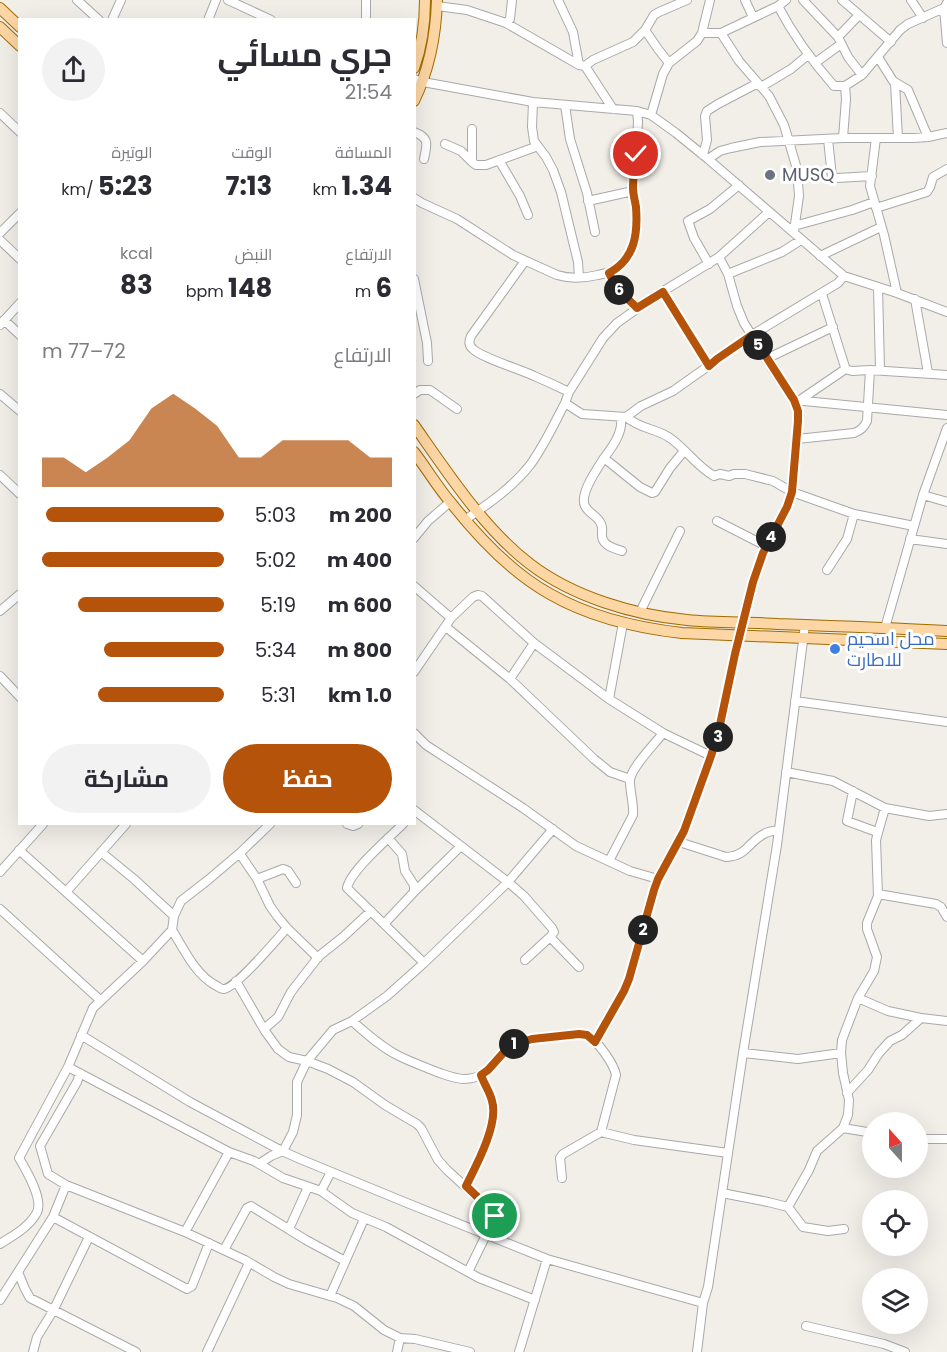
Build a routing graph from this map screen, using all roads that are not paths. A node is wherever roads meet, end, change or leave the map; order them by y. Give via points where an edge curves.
1 (77, 0) edge
2 (121, 0) edge
3 (216, 0) edge
4 (228, 0) edge
5 (366, 0) edge
6 (424, 0) edge
7 (512, 0) edge
8 (558, 0) edge
9 (687, 0) edge
10 (710, 0) edge
11 (745, 0) edge
12 (786, 0) edge
13 (803, 0) edge
14 (842, 0) edge
15 (911, 0) edge
16 (437, 3) edge
17 (672, 3) edge
18 (778, 6) junction
19 (945, 6) edge
20 (0, 8) edge
21 (859, 15) junction
22 (753, 17) junction
23 (97, 18) edge
24 (113, 18) edge
25 (209, 18) edge
26 (267, 18) edge
27 (366, 18) edge
28 (923, 18) junction
29 (506, 23) junction
30 (18, 25) edge
31 (0, 27) edge
32 (645, 30) junction
33 (702, 33) junction
34 (721, 33) junction
35 (839, 40) junction
36 (891, 42) junction
37 (947, 43) edge
38 (18, 44) edge
39 (808, 55) junction
40 (878, 57) junction
41 (416, 62) edge
42 (669, 63) junction
43 (815, 63) junction
44 (582, 66) junction
45 (862, 75) junction
46 (418, 80) edge
47 (895, 83) junction
48 (759, 85) junction
49 (845, 86) junction
50 (533, 102) junction
51 (565, 105) junction
52 (613, 110) junction
53 (637, 111) junction
54 (0, 113) edge
55 (651, 115) junction
56 (472, 129) dead end
57 (18, 130) edge
58 (947, 132) edge
59 (416, 133) edge
60 (928, 137) junction
61 (843, 138) junction
62 (876, 138) junction
63 (898, 138) junction
64 (828, 139) junction
65 (790, 141) junction
66 (445, 144) dead end
67 (538, 146) junction
68 (706, 157) junction
69 (424, 159) dead end
70 (499, 160) junction
71 (472, 162) junction
72 (947, 169) edge
73 (872, 176) junction
74 (739, 186) junction
75 (633, 191) junction
76 (416, 199) edge
77 (588, 201) junction
78 (875, 205) junction
79 (769, 212) junction
80 (18, 215) edge
81 (528, 215) dead end
82 (881, 227) junction
83 (794, 229) junction
84 (595, 232) dead end
85 (0, 233) edge
86 (0, 240) edge
87 (801, 240) junction
88 (820, 256) junction
89 (18, 257) edge
90 (719, 257) junction
91 (525, 261) junction
92 (709, 264) junction
93 (609, 273) junction
94 (728, 274) junction
95 (844, 276) junction
96 (579, 277) junction
97 (878, 287) junction
98 (416, 289) edge
99 (663, 292) junction
100 (897, 292) junction
101 (822, 294) junction
102 (915, 299) junction
103 (18, 305) edge
104 (637, 308) junction
105 (947, 312) edge
106 (2, 323) edge
107 (833, 327) junction
108 (18, 334) edge
109 (752, 335) junction
110 (766, 358) junction
111 (428, 361) dead end
112 (709, 366) junction
113 (845, 369) junction
114 (870, 370) junction
115 (880, 370) junction
116 (928, 373) junction
117 (947, 375) edge
118 (569, 392) junction
119 (416, 393) edge
120 (0, 394) edge
121 (797, 400) junction
122 (565, 403) junction
123 (868, 407) junction
124 (18, 409) edge
125 (457, 409) dead end
126 (947, 415) edge
127 (623, 417) junction
128 (416, 427) edge
129 (947, 428) edge
130 (797, 439) junction
131 (944, 447) edge
132 (684, 451) junction
133 (416, 455) edge
134 (604, 458) junction
135 (0, 475) edge
136 (18, 492) edge
137 (792, 492) junction
138 (923, 495) junction
139 (450, 502) junction
140 (947, 502) edge
141 (477, 511) junction
142 (854, 514) junction
143 (465, 520) junction
144 (717, 521) dead end
145 (914, 526) junction
146 (680, 531) dead end
147 (416, 536) edge
148 (910, 539) junction
149 (947, 544) edge
150 (766, 546) junction
151 (622, 551) dead end
152 (827, 570) dead end
153 (416, 588) edge
154 (18, 596) edge
155 (0, 611) edge
156 (640, 612) junction
157 (449, 622) junction
158 (743, 622) junction
159 (623, 623) junction
160 (805, 625) junction
161 (885, 628) junction
162 (947, 631) edge
163 (741, 635) junction
164 (804, 638) junction
165 (534, 643) junction
166 (947, 644) edge
167 (416, 669) edge
168 (0, 676) edge
169 (510, 679) junction
170 (18, 695) edge
171 (609, 699) junction
172 (795, 701) junction
173 (947, 722) edge
174 (663, 733) junction
175 (416, 736) edge
176 (711, 756) junction
177 (786, 771) junction
178 (630, 779) junction
179 (853, 791) junction
180 (885, 808) junction
181 (416, 812) edge
182 (947, 815) edge
183 (42, 825) edge
184 (125, 825) edge
185 (269, 825) edge
186 (402, 825) edge
187 (553, 829) junction
188 (778, 830) junction
189 (878, 832) junction
190 (388, 838) junction
191 (679, 842) junction
192 (461, 846) junction
193 (20, 850) junction
194 (101, 852) junction
195 (240, 854) junction
196 (609, 861) junction
197 (0, 872) edge
198 (257, 879) junction
199 (658, 879) junction
200 (508, 882) junction
201 (296, 883) dead end
202 (66, 892) junction
203 (414, 892) junction
204 (878, 894) junction
205 (0, 909) edge
206 (371, 911) junction
207 (174, 916) junction
208 (947, 917) edge
209 (384, 924) junction
210 (287, 928) junction
211 (172, 930) junction
212 (550, 937) junction
213 (318, 957) junction
214 (143, 960) junction
215 (525, 960) dead end
216 (424, 963) junction
217 (579, 967) dead end
218 (236, 981) junction
219 (858, 998) junction
220 (100, 1000) junction
221 (921, 1018) junction
222 (352, 1021) junction
223 (947, 1021) edge
224 (264, 1029) junction
225 (81, 1035) junction
226 (595, 1042) junction
227 (743, 1053) junction
228 (841, 1053) junction
229 (307, 1061) junction
230 (68, 1067) junction
231 (80, 1073) junction
232 (481, 1075) junction
233 (847, 1093) junction
234 (843, 1128) junction
235 (862, 1131) edge
236 (601, 1132) junction
237 (928, 1138) edge
238 (947, 1139) edge
239 (283, 1151) junction
240 (229, 1152) junction
241 (728, 1153) junction
242 (259, 1164) junction
243 (331, 1172) junction
244 (562, 1178) dead end
245 (66, 1185) junction
246 (466, 1186) junction
247 (308, 1187) junction
248 (321, 1191) junction
249 (722, 1193) junction
250 (788, 1207) junction
251 (53, 1217) junction
252 (364, 1219) junction
253 (289, 1229) junction
254 (844, 1229) dead end
255 (185, 1232) junction
256 (486, 1235) junction
257 (89, 1237) junction
258 (209, 1243) junction
259 (0, 1244) edge
260 (224, 1250) junction
261 (548, 1259) junction
262 (345, 1262) junction
263 (249, 1263) junction
264 (18, 1272) junction
265 (468, 1272) junction
266 (330, 1296) junction
267 (0, 1300) edge
268 (535, 1300) junction
269 (703, 1303) junction
270 (53, 1311) junction
271 (806, 1326) dead end
272 (400, 1338) junction
273 (33, 1352) edge
274 (136, 1352) edge
275 (207, 1352) edge
276 (397, 1352) edge
277 (470, 1352) edge
278 (519, 1352) edge
279 (697, 1352) edge
280 (905, 1352) edge

1 - 23 street
2 - 24 street
3 - 25 street
4 - 26 street
5 - 27 street
6 - 41 main road via 425,18
7 - 29 street
8 - 44 street via 573,32
9 - 17 street
10 - 33 street
11 - 22 street
12 - 18 street
13 - 35 street
14 - 21 street
15 - 28 street
16 - 29 street
16 - 46 main road via 434,38
17 - 32 street via 654,15
18 - 22 street
18 - 39 street
19 - 28 street
19 - 37 street
20 - 30 main road
21 - 35 street
21 - 36 street
22 - 34 street
28 - 36 street via 900,30
29 - 44 street
31 - 38 main road
32 - 42 street
32 - 44 street via 633,42
33 - 34 street
33 - 42 street
34 - 48 street
35 - 43 street
35 - 45 street
36 - 40 street
39 - 43 street
39 - 48 street via 792,69
40 - 45 street
40 - 47 street
42 - 55 street
43 - 49 street via 834,86
44 - 52 street
45 - 49 street
46 - 50 street
47 - 60 street via 908,90
47 - 63 street
48 - 65 street via 769,96
48 - 68 street via 706,111
49 - 61 street
50 - 51 street
50 - 67 street via 532,126
51 - 52 street
51 - 77 street via 570,139
52 - 53 street
53 - 55 street
53 - 75 street
54 - 57 street
55 - 68 street
56 - 71 street
58 - 60 street
59 - 69 street via 427,142
60 - 63 street
61 - 62 street
61 - 64 street
62 - 63 street
62 - 73 street
64 - 65 street
64 - 73 street via 832,177
65 - 68 street via 741,145
65 - 83 street via 799,185
66 - 71 street via 461,151
67 - 70 street
67 - 96 street via 561,192
68 - 74 street
70 - 71 street via 480,165
70 - 81 street
72 - 78 street via 933,177 927,192
73 - 78 street via 870,186
74 - 79 street
74 - 92 street via 688,221
75 - 77 street
75 - 93 street via 633,247 619,268
76 - 91 street via 457,219
77 - 84 street
78 - 82 street
78 - 83 street
79 - 83 street
79 - 90 street
80 - 85 street
82 - 88 street
82 - 100 street
83 - 87 street
86 - 89 street
87 - 88 street
87 - 94 street
88 - 95 street
90 - 92 street
90 - 94 street
91 - 96 street via 557,275
91 - 118 street via 471,336 470,346 483,356
92 - 99 street
93 - 96 street
93 - 104 street via 615,286
94 - 109 street via 737,306
95 - 97 street
95 - 101 street
97 - 100 street
97 - 115 street
98 - 111 street
99 - 104 street
99 - 112 street
100 - 102 street
101 - 107 street
101 - 109 street
102 - 105 street
102 - 116 street
103 - 106 street
104 - 118 street via 616,322 603,338
106 - 108 street
107 - 110 street
107 - 113 street
109 - 110 street
109 - 112 street
110 - 121 street
112 - 127 street via 673,391
113 - 114 street
113 - 121 street
114 - 115 street
114 - 123 street
115 - 116 street
116 - 117 street
118 - 122 street
119 - 125 street via 430,390
120 - 124 street
121 - 123 street
121 - 130 street
122 - 127 street via 582,414
122 - 141 street via 529,466 513,484
123 - 126 street
123 - 130 street via 867,421 859,431
127 - 132 street via 669,436
127 - 134 street via 614,445
128 - 141 main road
129 - 131 street
130 - 137 street
131 - 138 street
132 - 134 street via 652,493
132 - 137 street via 714,476 745,474 773,481
133 - 139 main road
134 - 151 street via 584,502 600,521 604,542
135 - 136 street
137 - 142 street
137 - 150 street
138 - 140 street
138 - 145 street
139 - 143 main road
139 - 147 street
141 - 143 street
141 - 156 main road via 505,542 542,573 588,596
142 - 145 street
142 - 152 street via 847,538
143 - 159 main road via 530,581 574,605
144 - 150 street
145 - 148 street
146 - 156 street
148 - 149 street
148 - 161 street
150 - 158 street
153 - 157 street
154 - 155 street
156 - 158 main road via 688,620
157 - 165 street via 478,595
157 - 167 street
157 - 169 street
158 - 160 main road
158 - 163 street
159 - 163 main road via 682,633
159 - 171 street
160 - 161 main road
160 - 164 street
161 - 162 main road
163 - 164 main road
163 - 176 street
164 - 166 main road
164 - 172 street
165 - 169 street
165 - 171 street
168 - 170 street
169 - 178 street via 594,759 610,772
171 - 174 street
172 - 173 street
172 - 177 street
174 - 176 street
174 - 178 street
175 - 187 street
176 - 191 street
177 - 179 street via 832,781
177 - 188 street
178 - 196 street via 633,815
179 - 180 street
179 - 189 street via 847,821
180 - 182 street via 929,816
180 - 189 street
181 - 192 street
183 - 193 street
184 - 194 street
185 - 195 street
186 - 190 street
187 - 196 street via 576,846
187 - 200 street
188 - 191 street via 764,834 734,857
188 - 227 street
189 - 204 street
190 - 203 street via 402,854
190 - 206 street via 356,870 347,885
191 - 199 street
192 - 200 street
192 - 203 street
193 - 197 street
193 - 202 street
194 - 202 street
194 - 207 street
195 - 198 street
195 - 207 street via 181,901
196 - 199 street
198 - 201 street via 284,869
198 - 210 street via 270,906
199 - 226 street via 629,979
200 - 212 street via 552,928
200 - 216 street
202 - 214 street
203 - 209 street
204 - 208 street via 936,904
204 - 219 street via 867,923 878,957
205 - 220 street
206 - 209 street
206 - 213 street
207 - 211 street
209 - 216 street
210 - 213 street
210 - 218 street
211 - 214 street
211 - 218 street via 206,980 224,989
212 - 215 street
212 - 217 street
213 - 224 street via 291,992 278,1017
214 - 220 street
216 - 222 street
218 - 224 street
219 - 221 street via 888,1011
219 - 228 street
220 - 225 street
221 - 223 street
221 - 233 street via 890,1041
222 - 229 street via 333,1030
222 - 232 street via 412,1062 453,1078
224 - 229 street via 278,1049 289,1057
225 - 230 street
225 - 239 street via 190,1102
226 - 232 street via 579,1034 532,1039 513,1045
226 - 236 street via 616,1075
227 - 228 street via 798,1059
227 - 241 street
228 - 233 street
229 - 239 street via 297,1082 296,1123
229 - 246 street via 353,1082 417,1124 438,1160
230 - 231 street
230 - 259 street via 19,1158 38,1200 37,1214
231 - 240 street
231 - 245 street via 40,1146 48,1174
232 - 246 street via 492,1100 493,1122
233 - 234 street via 848,1115
234 - 235 street
234 - 250 street via 817,1151
236 - 241 street
236 - 244 street via 563,1154
237 - 238 street
239 - 242 street
239 - 243 street
240 - 242 street
240 - 255 street
241 - 249 street
242 - 247 street
243 - 248 street
243 - 256 street
245 - 251 street
245 - 255 street
246 - 256 street via 495,1214
247 - 248 street
247 - 253 street
248 - 252 street
249 - 250 street
249 - 269 street
250 - 254 street via 803,1227
251 - 257 street
251 - 264 street
252 - 262 street
252 - 265 street
253 - 260 street via 249,1206
253 - 262 street
255 - 258 street
256 - 261 street
256 - 265 street
257 - 258 street via 187,1289 192,1286
257 - 270 street
258 - 260 street
260 - 263 street
261 - 268 street
261 - 269 street
262 - 266 street
263 - 266 street via 281,1281
263 - 275 street
264 - 267 street
264 - 270 street via 30,1298
265 - 268 street
266 - 272 street via 354,1306
268 - 278 street
269 - 279 street
270 - 273 street
270 - 274 street
271 - 280 street
272 - 276 street
272 - 277 street

